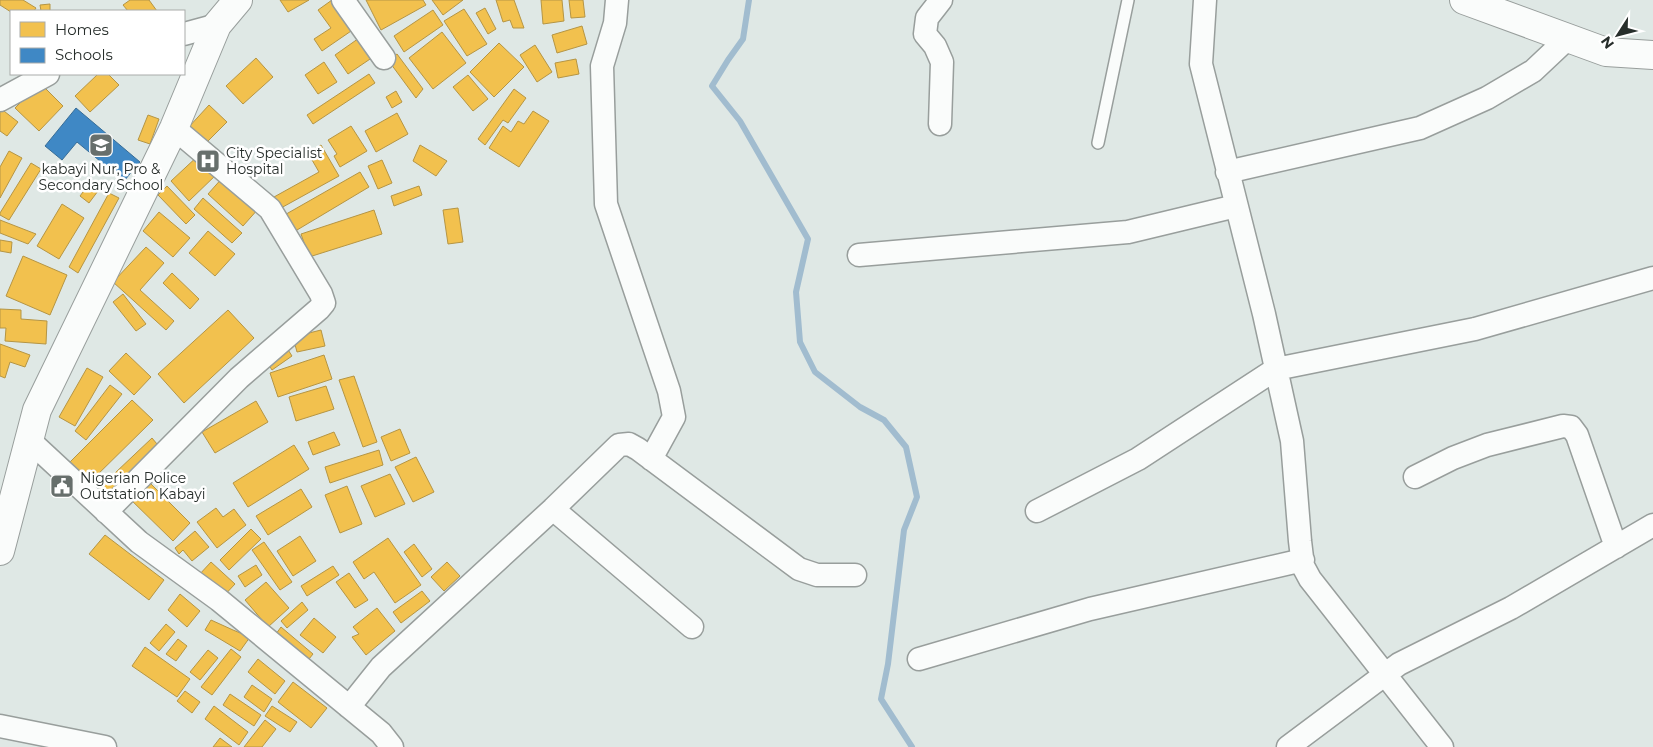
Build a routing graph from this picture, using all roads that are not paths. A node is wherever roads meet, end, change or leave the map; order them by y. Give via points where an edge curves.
1 (238, 0) edge
2 (343, 0) edge
3 (617, 0) edge
4 (942, 0) edge
5 (1128, 0) edge
6 (1205, 0) edge
7 (1464, 0) edge
8 (217, 24) junction
9 (185, 34) edge
10 (1567, 39) junction
11 (1653, 55) edge
12 (384, 58) dead end
13 (46, 75) edge
14 (0, 100) edge
15 (940, 124) dead end
16 (174, 128) junction
17 (1098, 143) dead end
18 (1228, 172) junction
19 (1236, 206) junction
20 (859, 255) dead end
21 (1653, 278) edge
22 (1276, 369) junction
23 (29, 440) junction
24 (652, 459) junction
25 (1415, 477) dead end
26 (553, 510) junction
27 (106, 512) junction
28 (1037, 512) dead end
29 (1653, 525) edge
30 (1616, 546) junction
31 (0, 550) edge
32 (1303, 560) junction
33 (855, 575) dead end
34 (692, 627) dead end
35 (919, 659) dead end
36 (1385, 674) junction
37 (348, 707) junction
38 (0, 726) edge
39 (105, 747) edge
40 (392, 747) edge
41 (1288, 747) edge
42 (1442, 747) edge

1 - 8 street
2 - 12 street
3 - 24 street via 615,22 602,66 606,204 669,390 674,418
4 - 15 street via 927,18 925,34 942,62
5 - 17 lane
6 - 18 street via 1201,64
7 - 10 street
8 - 9 street
8 - 16 street
10 - 11 street via 1606,52
10 - 18 street via 1533,71 1487,98 1420,128
13 - 14 street
16 - 23 street via 37,410
16 - 27 street via 270,209 324,303 238,378
18 - 19 street
19 - 20 street via 1128,232
19 - 22 street
21 - 22 street via 1475,329
22 - 28 street via 1138,459
22 - 32 street via 1292,441
23 - 27 street
23 - 31 street
24 - 26 street via 629,444 619,445
24 - 33 street via 799,569 816,574
25 - 30 street via 1487,444 1563,426 1571,427 1577,435
26 - 34 street
26 - 37 street via 382,667
27 - 37 street via 139,542 219,600
29 - 30 street
30 - 36 street via 1512,608
32 - 35 street via 1090,609
32 - 36 street via 1310,579
36 - 41 street
36 - 42 street
37 - 40 street via 381,733
38 - 39 street

